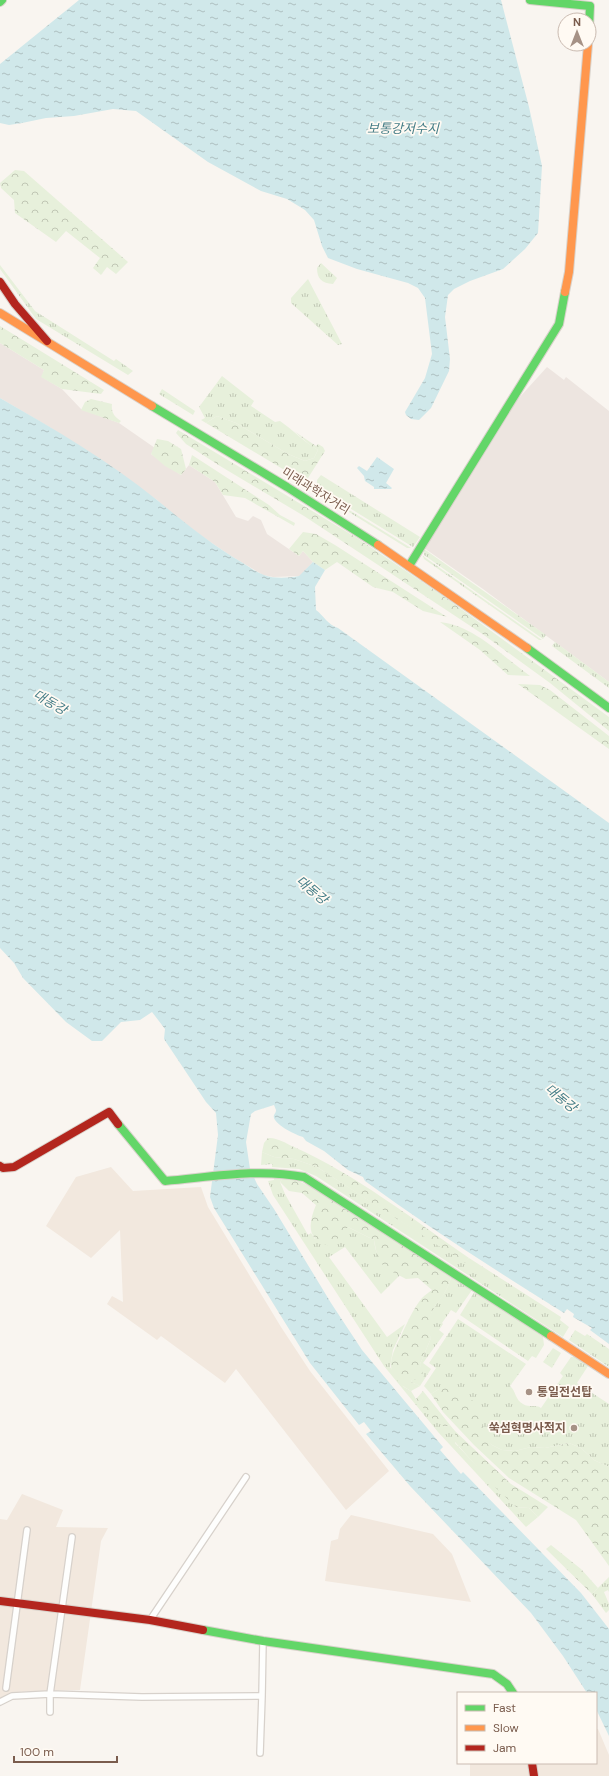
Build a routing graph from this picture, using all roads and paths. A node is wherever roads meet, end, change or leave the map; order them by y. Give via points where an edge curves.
1 (530, 0) edge
2 (590, 12) edge
3 (587, 52) edge
4 (0, 282) edge
5 (0, 313) edge
6 (50, 345) junction
7 (409, 566) junction
8 (609, 708) edge
9 (0, 1166) edge
10 (609, 1374) edge
11 (246, 1477) dead end
12 (27, 1530) dead end
13 (72, 1537) dead end
14 (0, 1601) edge
15 (17, 1603) junction
16 (62, 1609) junction
17 (150, 1620) junction
18 (263, 1641) junction
19 (6, 1688) dead end
20 (513, 1692) edge
21 (50, 1694) junction
22 (262, 1696) junction
23 (0, 1702) edge
24 (50, 1712) dead end
25 (260, 1753) dead end
26 (532, 1764) edge
27 (534, 1776) edge

1 - 2 street via 590,6
3 - 7 street via 569,272 559,324
4 - 6 street
5 - 6 street, 미래과학자거리
6 - 7 street, 미래과학자거리 via 288,487
7 - 8 street, 미래과학자거리
9 - 10 street via 14,1167 109,1112 165,1181 262,1172 304,1177
11 - 17 street
12 - 15 street
13 - 16 street
14 - 15 street
15 - 16 street
15 - 19 street
16 - 17 street
16 - 21 street
17 - 18 street
18 - 20 street via 493,1674 503,1679
18 - 22 street
21 - 22 street via 142,1697
21 - 23 street via 12,1696
21 - 24 street
22 - 25 street
26 - 27 street

